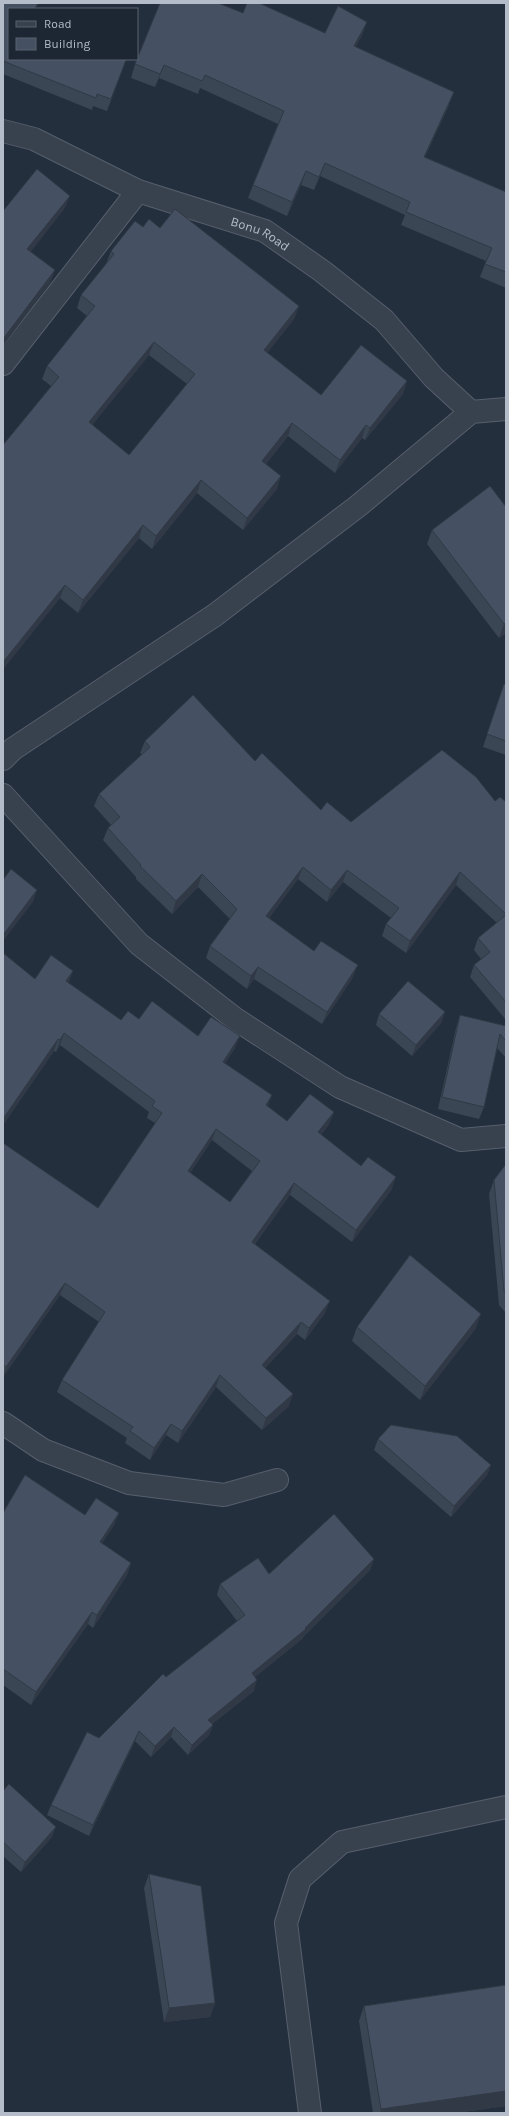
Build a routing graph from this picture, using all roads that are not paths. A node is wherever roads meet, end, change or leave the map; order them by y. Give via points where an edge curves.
1 (3, 130) edge
2 (138, 191) junction
3 (3, 364) edge
4 (506, 409) edge
5 (470, 412) junction
6 (3, 760) edge
7 (3, 794) edge
8 (506, 1136) edge
9 (3, 1423) edge
10 (277, 1480) dead end
11 (506, 1807) edge
12 (310, 2113) edge

1 - 2 street, Bonu Road via 34,140
2 - 3 street
2 - 5 street, Bonu Road via 265,231 322,271 384,320 434,378
4 - 5 street
5 - 6 street via 358,506 215,615 13,748
7 - 8 street via 139,944 234,1018 340,1088 461,1140
9 - 10 street via 43,1450 129,1483 224,1495
11 - 12 street via 342,1842 300,1879 286,1923

